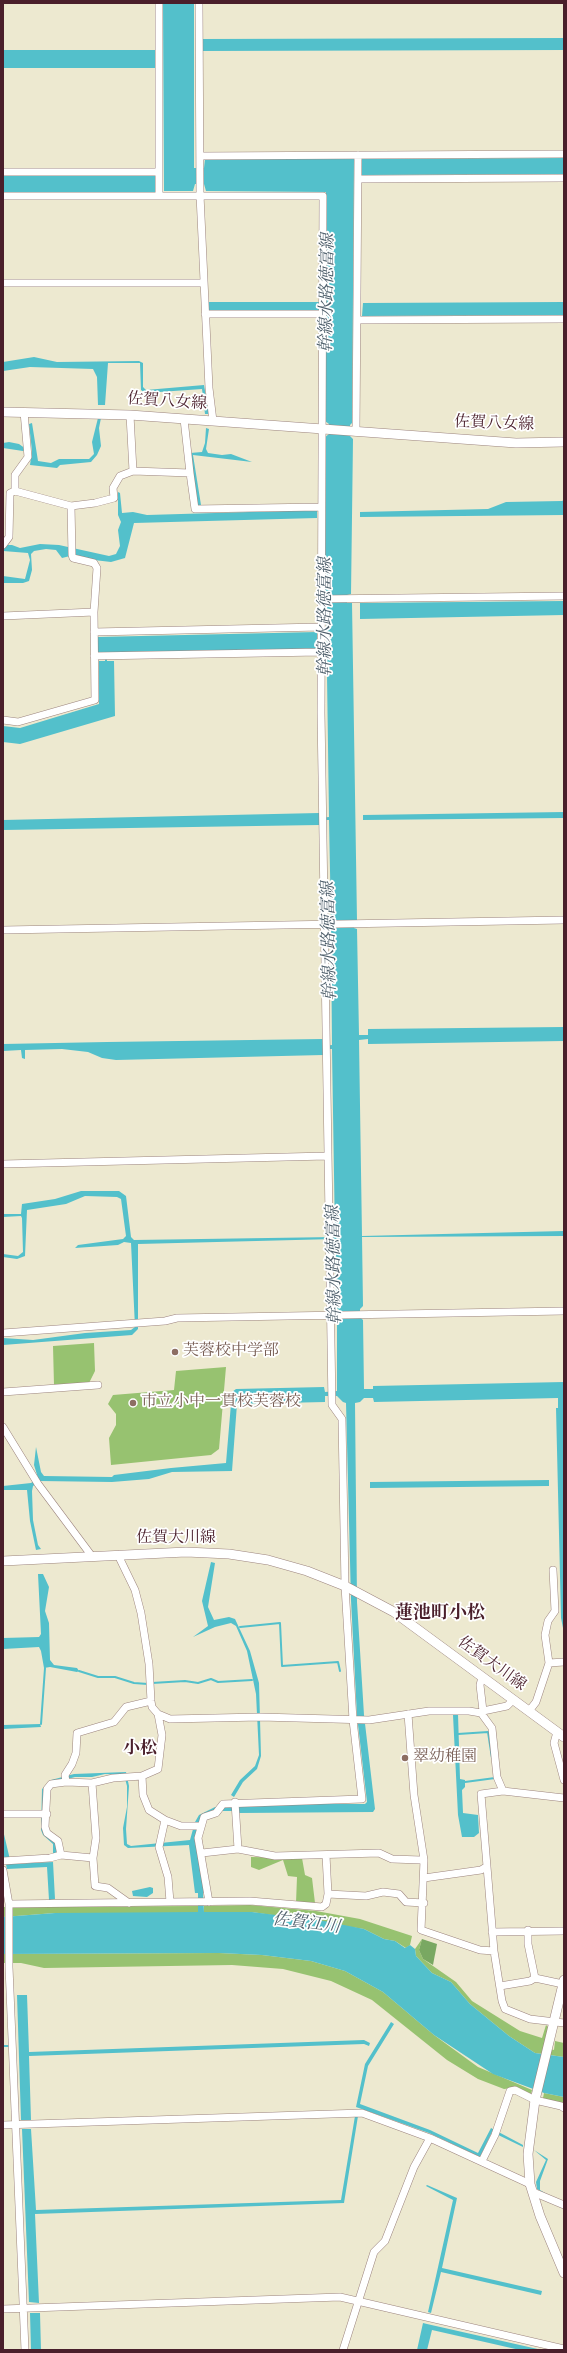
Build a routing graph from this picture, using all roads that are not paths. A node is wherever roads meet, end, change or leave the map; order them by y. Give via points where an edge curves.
1 (159, 3) edge
2 (199, 3) edge
3 (564, 154) edge
4 (358, 155) junction
5 (200, 156) junction
6 (3, 172) edge
7 (159, 172) junction
8 (564, 178) edge
9 (358, 179) junction
10 (200, 195) junction
11 (3, 196) edge
12 (159, 196) junction
13 (3, 283) edge
14 (203, 283) junction
15 (205, 314) junction
16 (322, 314) junction
17 (564, 319) edge
18 (357, 320) junction
19 (3, 412) edge
20 (24, 412) junction
21 (130, 415) junction
22 (184, 419) junction
23 (213, 421) junction
24 (325, 430) junction
25 (354, 432) junction
26 (564, 442) edge
27 (133, 471) junction
28 (190, 472) junction
29 (15, 490) junction
30 (71, 506) junction
31 (321, 507) junction
32 (4, 544) edge
33 (564, 596) edge
34 (323, 599) junction
35 (94, 612) junction
36 (3, 616) edge
37 (320, 627) junction
38 (94, 632) junction
39 (320, 652) junction
40 (94, 656) junction
41 (3, 720) edge
42 (564, 920) edge
43 (328, 925) junction
44 (3, 930) edge
45 (327, 1156) junction
46 (3, 1164) edge
47 (564, 1311) edge
48 (333, 1313) junction
49 (3, 1333) edge
50 (98, 1385) dead end
51 (3, 1392) edge
52 (3, 1427) edge
53 (91, 1555) junction
54 (118, 1555) junction
55 (3, 1561) edge
56 (553, 1570) dead end
57 (345, 1586) junction
58 (564, 1662) edge
59 (549, 1663) junction
60 (482, 1677) junction
61 (513, 1700) junction
62 (150, 1701) junction
63 (529, 1711) junction
64 (482, 1712) junction
65 (158, 1714) junction
66 (408, 1714) junction
67 (353, 1720) junction
68 (560, 1734) edge
69 (142, 1776) junction
70 (65, 1778) junction
71 (564, 1780) edge
72 (92, 1783) junction
73 (503, 1791) junction
74 (564, 1798) edge
75 (235, 1803) junction
76 (3, 1814) edge
77 (44, 1814) junction
78 (165, 1820) junction
79 (200, 1826) junction
80 (238, 1849) junction
81 (202, 1854) junction
82 (61, 1855) junction
83 (326, 1855) junction
84 (93, 1858) junction
85 (421, 1860) dead end
86 (6, 1861) edge
87 (486, 1867) junction
88 (3, 1870) edge
89 (424, 1878) junction
90 (328, 1894) junction
91 (170, 1902) junction
92 (208, 1902) junction
93 (129, 1903) junction
94 (424, 1903) junction
95 (9, 1905) junction
96 (528, 1930) junction
97 (564, 1931) edge
98 (492, 1932) junction
99 (494, 1951) junction
100 (535, 1978) junction
101 (564, 1982) edge
102 (500, 1986) junction
103 (554, 2022) junction
104 (564, 2023) edge
105 (535, 2100) junction
106 (564, 2108) edge
107 (16, 2124) junction
108 (3, 2125) edge
109 (430, 2138) junction
110 (482, 2161) junction
111 (532, 2188) junction
112 (564, 2205) edge
113 (564, 2273) edge
114 (359, 2301) junction
115 (23, 2308) junction
116 (3, 2309) edge
117 (563, 2349) edge
118 (24, 2350) edge
119 (344, 2350) edge

1 - 7 street
2 - 5 street
3 - 4 street
4 - 5 street
4 - 9 street
5 - 10 street
6 - 7 street
7 - 12 street
8 - 9 street
9 - 18 street
10 - 12 street
10 - 14 street
10 - 16 street via 323,196
11 - 12 street
13 - 14 street
14 - 15 street
15 - 16 street
15 - 23 street via 208,388
16 - 24 street
17 - 18 street
18 - 25 street
19 - 20 main road, 佐賀八女線
20 - 21 main road, 佐賀八女線
20 - 29 street via 28,457 15,475
21 - 22 main road, 佐賀八女線
21 - 27 street
22 - 23 main road, 佐賀八女線
22 - 28 street
23 - 24 main road, 佐賀八女線
24 - 25 main road, 佐賀八女線
24 - 31 street
25 - 26 main road, 佐賀八女線 via 516,443
27 - 28 street
27 - 30 street via 120,476 113,488 114,498 95,504
28 - 31 street via 195,509
29 - 30 street
29 - 32 street via 10,493 9,537
30 - 35 street via 72,556 94,563 97,568
31 - 34 street
33 - 34 street
34 - 37 street
35 - 36 street
35 - 38 street
37 - 38 street
37 - 39 street
38 - 40 street
39 - 40 street
39 - 43 street
40 - 41 street via 95,700 18,722
42 - 43 street
43 - 44 street
43 - 45 street
45 - 46 street
45 - 48 street
47 - 48 street
48 - 49 street via 177,1318
48 - 57 street via 332,1405 342,1419
50 - 51 street
52 - 53 street via 36,1482
53 - 54 main road, 佐賀大川線
53 - 55 main road, 佐賀大川線
54 - 57 main road, 佐賀大川線 via 186,1552 229,1554 268,1560 307,1571
54 - 62 street via 141,1613
56 - 59 street via 555,1611 548,1621 545,1635
57 - 60 main road, 佐賀大川線 via 394,1612
57 - 67 street
58 - 59 street
59 - 63 street via 536,1702
60 - 61 main road, 佐賀大川線
60 - 64 street
61 - 63 main road, 佐賀大川線
61 - 64 street via 507,1706
62 - 65 street
62 - 70 street via 126,1708 114,1722 76,1733 76,1753
63 - 68 main road, 佐賀大川線
64 - 66 street
64 - 73 street via 492,1728 497,1777
65 - 67 street via 170,1719 256,1717
65 - 69 street via 162,1735 158,1769
66 - 67 street
66 - 89 street via 414,1796 423,1842
67 - 75 street via 362,1799
68 - 71 street via 554,1743
69 - 72 street
69 - 78 street via 143,1795 150,1810
70 - 72 street
70 - 77 street via 51,1784 47,1789
72 - 84 street via 96,1838
73 - 74 street
73 - 87 street via 481,1794
75 - 79 street via 224,1804 216,1813 204,1817
75 - 80 street
76 - 77 street
77 - 82 street via 47,1833 58,1842
78 - 79 street via 181,1826
78 - 91 street via 159,1844 168,1878
79 - 81 street via 198,1838
80 - 81 street
80 - 83 street via 268,1856
81 - 92 street
82 - 84 street
82 - 86 street
83 - 85 street via 379,1853 392,1859
83 - 90 street
84 - 93 street via 95,1886 108,1888
87 - 89 street via 481,1870
87 - 98 street
88 - 95 street
89 - 94 street
90 - 92 street via 326,1904 322,1907 250,1901
90 - 94 street via 366,1896 383,1892 400,1894 406,1902
91 - 92 street
91 - 93 street
93 - 95 street
94 - 99 street via 421,1930 480,1950
95 - 107 street
96 - 97 street
96 - 98 street
96 - 100 street via 528,1944
98 - 99 street
99 - 102 street
100 - 101 street
100 - 102 street
101 - 103 main road
102 - 103 street via 505,2009 530,2019
103 - 104 street
103 - 105 main road
105 - 106 street
105 - 110 street via 515,2090 510,2091 496,2132
105 - 111 main road via 528,2154
107 - 108 street
107 - 109 street via 352,2112 362,2113
107 - 115 street
109 - 110 street
109 - 114 street via 414,2167 385,2241 374,2252
110 - 111 street
111 - 112 street
111 - 113 main road via 540,2216
114 - 115 street via 340,2297
114 - 117 street
114 - 119 street
115 - 116 street
115 - 118 street

